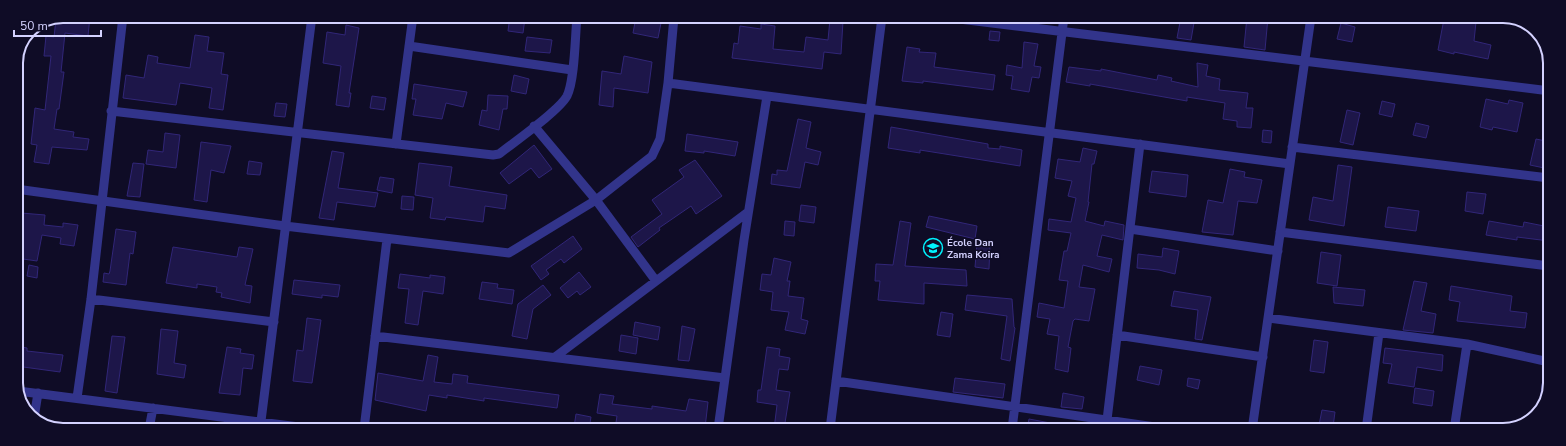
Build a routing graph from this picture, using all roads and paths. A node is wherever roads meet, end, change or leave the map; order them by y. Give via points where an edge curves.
1 (122, 23) edge
2 (311, 23) edge
3 (412, 23) edge
4 (576, 23) edge
5 (673, 23) edge
6 (881, 23) edge
7 (991, 23) edge
8 (1063, 23) edge
9 (1309, 23) edge
10 (1062, 32) junction
11 (409, 46) junction
12 (1304, 61) junction
13 (572, 70) junction
14 (668, 83) junction
15 (1543, 90) edge
16 (767, 96) junction
17 (870, 110) junction
18 (111, 111) junction
19 (534, 126) junction
20 (297, 133) junction
21 (1050, 133) junction
22 (396, 144) junction
23 (1140, 144) junction
24 (1292, 148) junction
25 (1290, 164) junction
26 (1543, 177) edge
27 (23, 191) edge
28 (596, 200) junction
29 (102, 201) junction
30 (748, 212) junction
31 (286, 226) junction
32 (1130, 229) junction
33 (1280, 232) junction
34 (387, 239) junction
35 (1278, 251) junction
36 (1543, 265) edge
37 (656, 281) junction
38 (91, 299) junction
39 (1268, 318) junction
40 (274, 322) junction
41 (1379, 333) junction
42 (1117, 335) junction
43 (375, 336) junction
44 (1467, 344) junction
45 (555, 357) junction
46 (1263, 357) junction
47 (1543, 361) edge
48 (725, 378) junction
49 (836, 381) junction
50 (24, 392) edge
51 (38, 393) junction
52 (77, 398) junction
53 (1015, 407) junction
54 (153, 408) junction
55 (35, 411) edge
56 (1107, 420) junction
57 (151, 423) edge
58 (248, 423) edge
59 (261, 423) edge
60 (365, 423) edge
61 (719, 423) edge
62 (831, 423) edge
63 (1013, 423) edge
64 (1128, 423) edge
65 (1253, 423) edge
66 (1367, 423) edge
67 (1455, 423) edge

1 - 18 street
2 - 20 street
3 - 11 street
4 - 13 street
5 - 14 street
6 - 17 street
7 - 10 street
8 - 10 street
9 - 12 street
10 - 12 street
10 - 21 street
11 - 13 street
11 - 22 street
12 - 15 street
12 - 24 street
13 - 19 street via 567,97
14 - 16 street
14 - 28 street via 657,148 652,156
16 - 17 street
16 - 30 street
17 - 21 street
17 - 49 street
18 - 20 street
18 - 29 street
19 - 22 street via 499,154 493,155
19 - 28 street
20 - 22 street
20 - 31 street
21 - 23 street
21 - 53 street
23 - 25 street
23 - 32 street
24 - 25 street
24 - 26 street
25 - 33 street
27 - 29 street
28 - 34 street via 509,253
28 - 37 street
29 - 31 street
29 - 38 street
30 - 37 street
30 - 48 street
31 - 34 street
31 - 40 street
32 - 35 street
32 - 42 street
33 - 35 street
33 - 36 street
34 - 43 street
35 - 39 street
37 - 45 street
38 - 40 street
38 - 52 street
39 - 41 street
39 - 46 street
40 - 59 street
41 - 44 street
41 - 66 street
42 - 46 street
42 - 56 street
43 - 45 street
43 - 60 street
44 - 47 street
44 - 67 street
45 - 48 street
46 - 65 street
48 - 61 street
49 - 53 street
49 - 62 street
50 - 51 street
51 - 52 street
51 - 55 street
52 - 54 street
53 - 56 street
53 - 63 street
54 - 57 street
54 - 58 street
56 - 64 street

